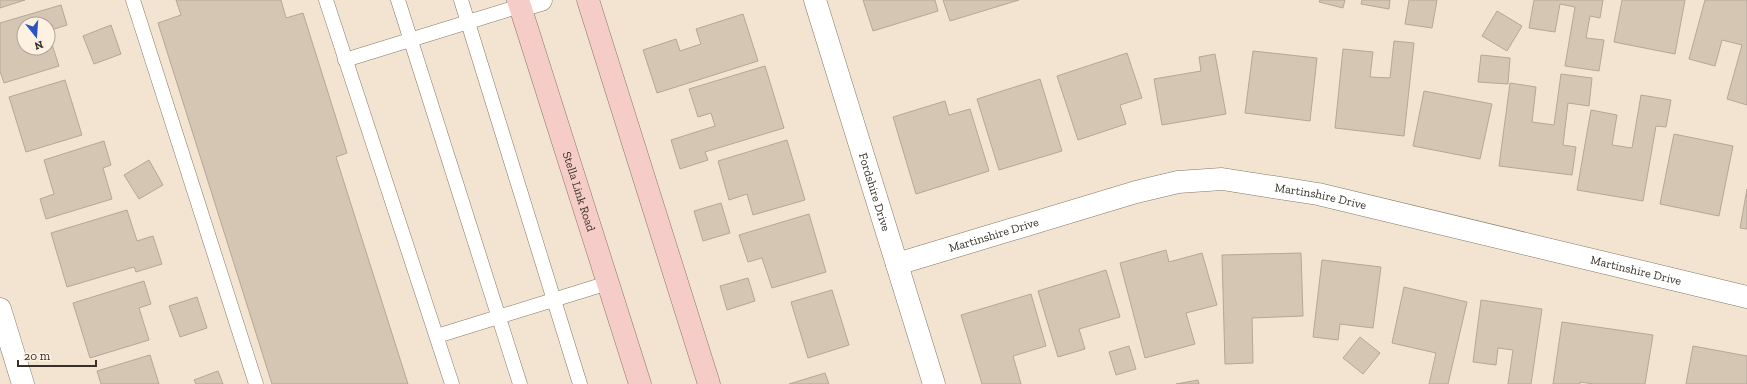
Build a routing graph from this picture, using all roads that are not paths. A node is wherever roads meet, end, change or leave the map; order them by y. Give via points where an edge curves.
1 (133, 0) edge
2 (326, 0) edge
3 (398, 0) edge
4 (461, 0) edge
5 (541, 0) edge
6 (588, 0) edge
7 (815, 0) edge
8 (519, 3) edge
9 (468, 23) junction
10 (411, 40) junction
11 (345, 60) junction
12 (897, 264) junction
13 (608, 283) junction
14 (1747, 297) edge
15 (554, 299) junction
16 (0, 309) edge
17 (498, 316) junction
18 (437, 336) junction
19 (23, 384) edge
20 (256, 384) edge
21 (452, 384) edge
22 (520, 384) edge
23 (580, 384) edge
24 (640, 384) edge
25 (709, 384) edge
26 (934, 384) edge

1 - 20 lane
2 - 11 lane
3 - 10 lane
4 - 9 lane
5 - 8 street
6 - 25 main road
7 - 12 street, Fordshire Drive
8 - 9 lane
8 - 13 main road, Stella Link Road
9 - 10 lane
9 - 15 lane
10 - 11 lane
10 - 17 lane
11 - 18 lane
12 - 14 street, Martinshire Drive via 1136,192 1178,182 1222,179 1318,194
12 - 26 street, Fordshire Drive
13 - 15 lane
13 - 24 main road, Stella Link Road
15 - 17 lane
15 - 23 lane
16 - 19 street
17 - 18 lane
17 - 22 lane
18 - 21 lane

